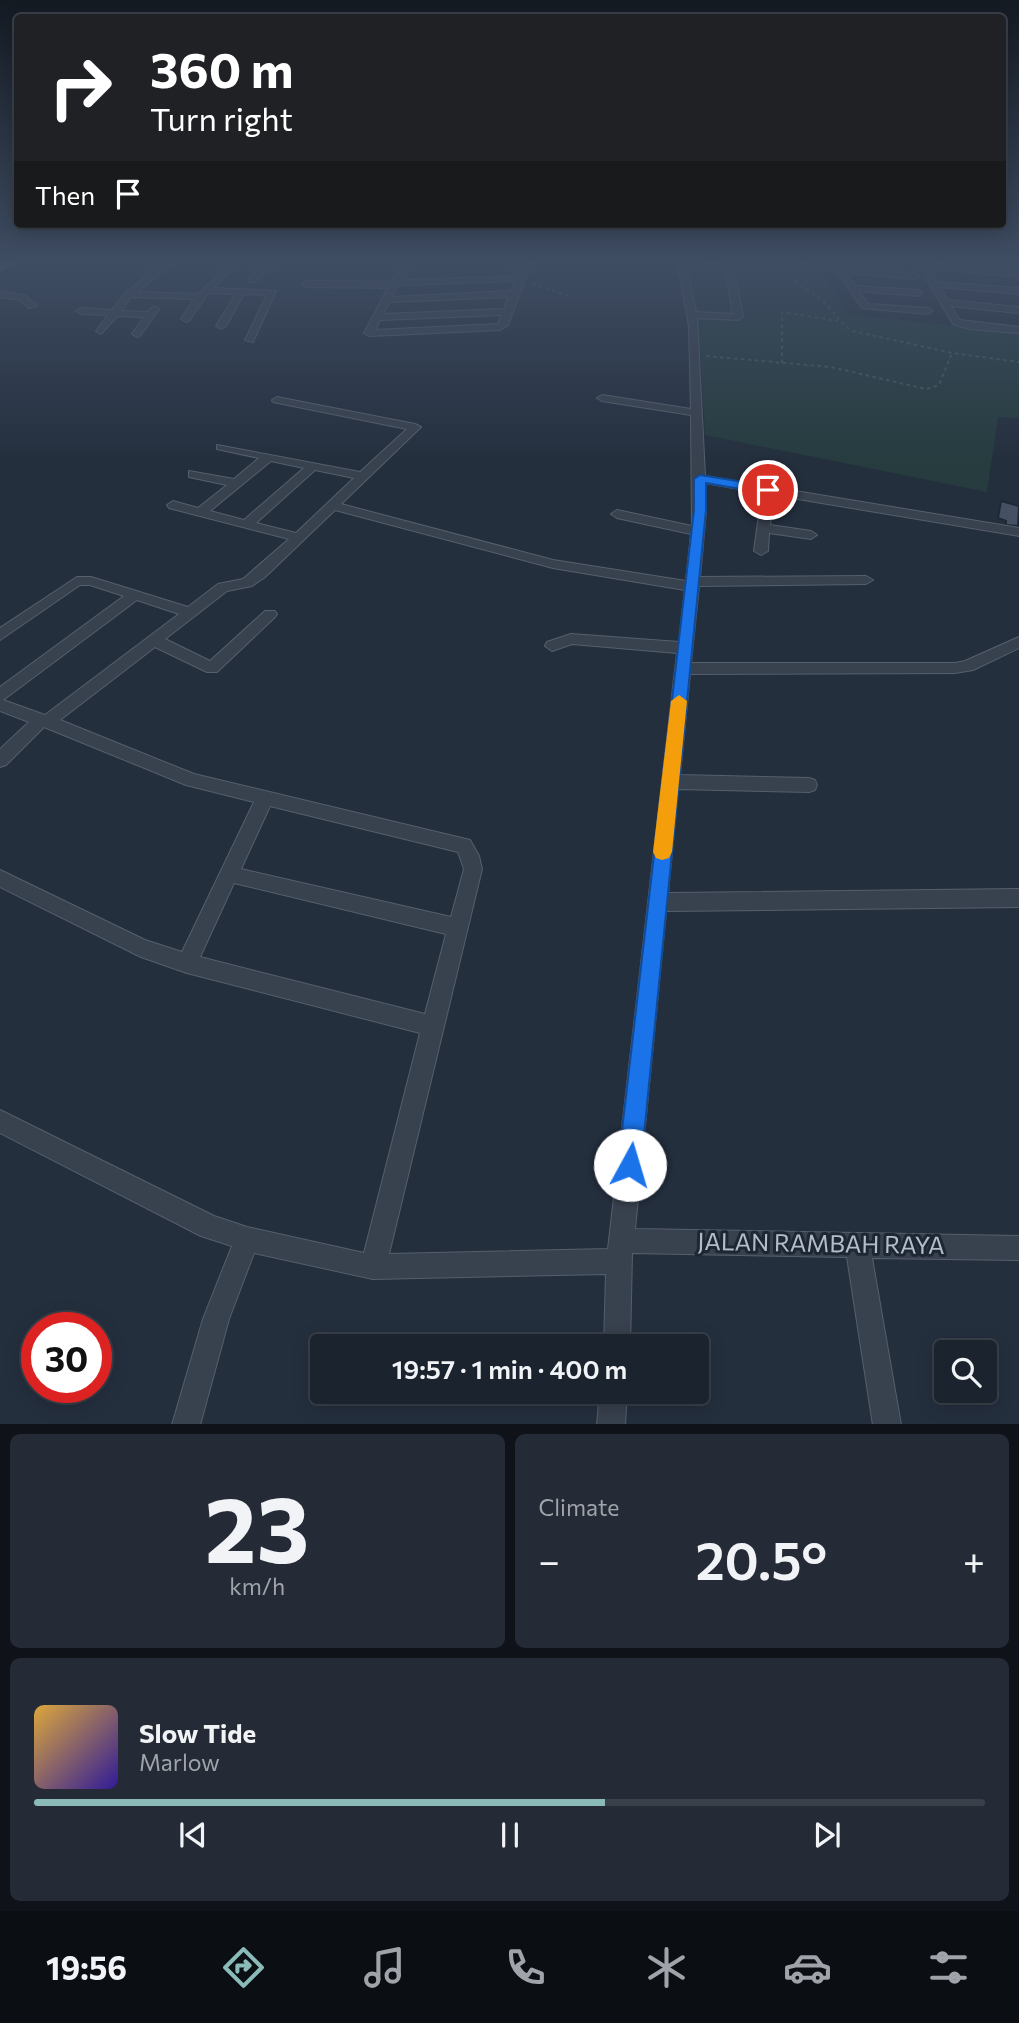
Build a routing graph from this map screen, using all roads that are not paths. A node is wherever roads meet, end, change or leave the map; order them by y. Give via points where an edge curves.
1 (104, 327) edge
2 (141, 327) edge
3 (257, 327) edge
4 (371, 327) edge
5 (428, 327) edge
6 (492, 327) edge
7 (692, 327) edge
8 (994, 327) edge
9 (465, 329) joint
10 (1019, 330) edge
11 (101, 331) dead end
12 (428, 331) junction
13 (137, 334) dead end
14 (250, 340) dead end
15 (602, 398) dead end
16 (277, 400) dead end
17 (698, 413) junction
18 (221, 447) dead end
19 (268, 457) junction
20 (313, 466) junction
21 (193, 474) dead end
22 (362, 476) junction
23 (700, 479) junction
24 (237, 483) junction
25 (768, 490) junction
26 (173, 505) dead end
27 (331, 505) junction
28 (201, 512) junction
29 (617, 514) dead end
30 (247, 524) junction
31 (764, 528) junction
32 (698, 531) junction
33 (1019, 532) edge
34 (811, 535) dead end
35 (299, 538) junction
36 (761, 551) dead end
37 (866, 580) dead end
38 (692, 584) junction
39 (135, 595) junction
40 (188, 612) junction
41 (270, 614) dead end
42 (0, 635) edge
43 (153, 640) junction
44 (1019, 642) edge
45 (552, 646) dead end
46 (685, 648) junction
47 (683, 669) junction
48 (0, 695) edge
49 (0, 705) edge
50 (45, 721) junction
51 (0, 760) edge
52 (670, 782) junction
53 (809, 785) dead end
54 (265, 798) junction
55 (229, 874) junction
56 (0, 878) edge
57 (1019, 898) edge
58 (657, 902) junction
59 (457, 928) junction
60 (187, 963) junction
61 (432, 1026) junction
62 (0, 1121) edge
63 (247, 1239) junction
64 (857, 1244) junction
65 (1019, 1248) edge
66 (621, 1251) junction
67 (373, 1267) junction
68 (618, 1334) edge
69 (613, 1404) edge
70 (186, 1424) edge
71 (611, 1424) edge
72 (887, 1424) edge

1 - 11 street
2 - 13 street
3 - 14 street
4 - 12 street via 369,332
5 - 12 street
6 - 9 street
7 - 17 street
8 - 10 street
9 - 12 street
15 - 17 street
16 - 22 street via 415,427
17 - 23 street
18 - 19 street
19 - 20 street
19 - 24 street
20 - 22 street
20 - 30 street
21 - 24 street
22 - 27 street
23 - 25 street
23 - 32 street
24 - 28 street
25 - 31 street
25 - 33 street
26 - 28 street
27 - 35 street
27 - 38 street via 553,564
28 - 30 street
29 - 32 street
30 - 35 street
31 - 34 street
31 - 36 street
32 - 38 street
35 - 40 street via 247,583 223,587
37 - 38 street
38 - 46 street
39 - 40 street
39 - 42 street via 77,581
39 - 48 street
40 - 43 street
41 - 43 street via 212,668
43 - 50 street
44 - 47 street via 955,668
45 - 46 street via 571,639
46 - 47 street
47 - 52 street
49 - 50 street
50 - 51 street
50 - 54 street via 192,780
52 - 53 street
52 - 58 street
54 - 55 street
54 - 59 street via 464,846 472,869
55 - 59 street
55 - 60 street
56 - 60 street via 129,942
57 - 58 street
58 - 66 street
59 - 61 street
60 - 61 street
61 - 67 street
62 - 63 street, JALAN RAMBAH RAYA via 210,1227
63 - 67 street, JALAN RAMBAH RAYA
63 - 70 street via 216,1319
64 - 65 street, JALAN RAMBAH RAYA
64 - 66 street, JALAN RAMBAH RAYA
64 - 72 street
66 - 67 street, JALAN RAMBAH RAYA
66 - 68 street
69 - 71 street

